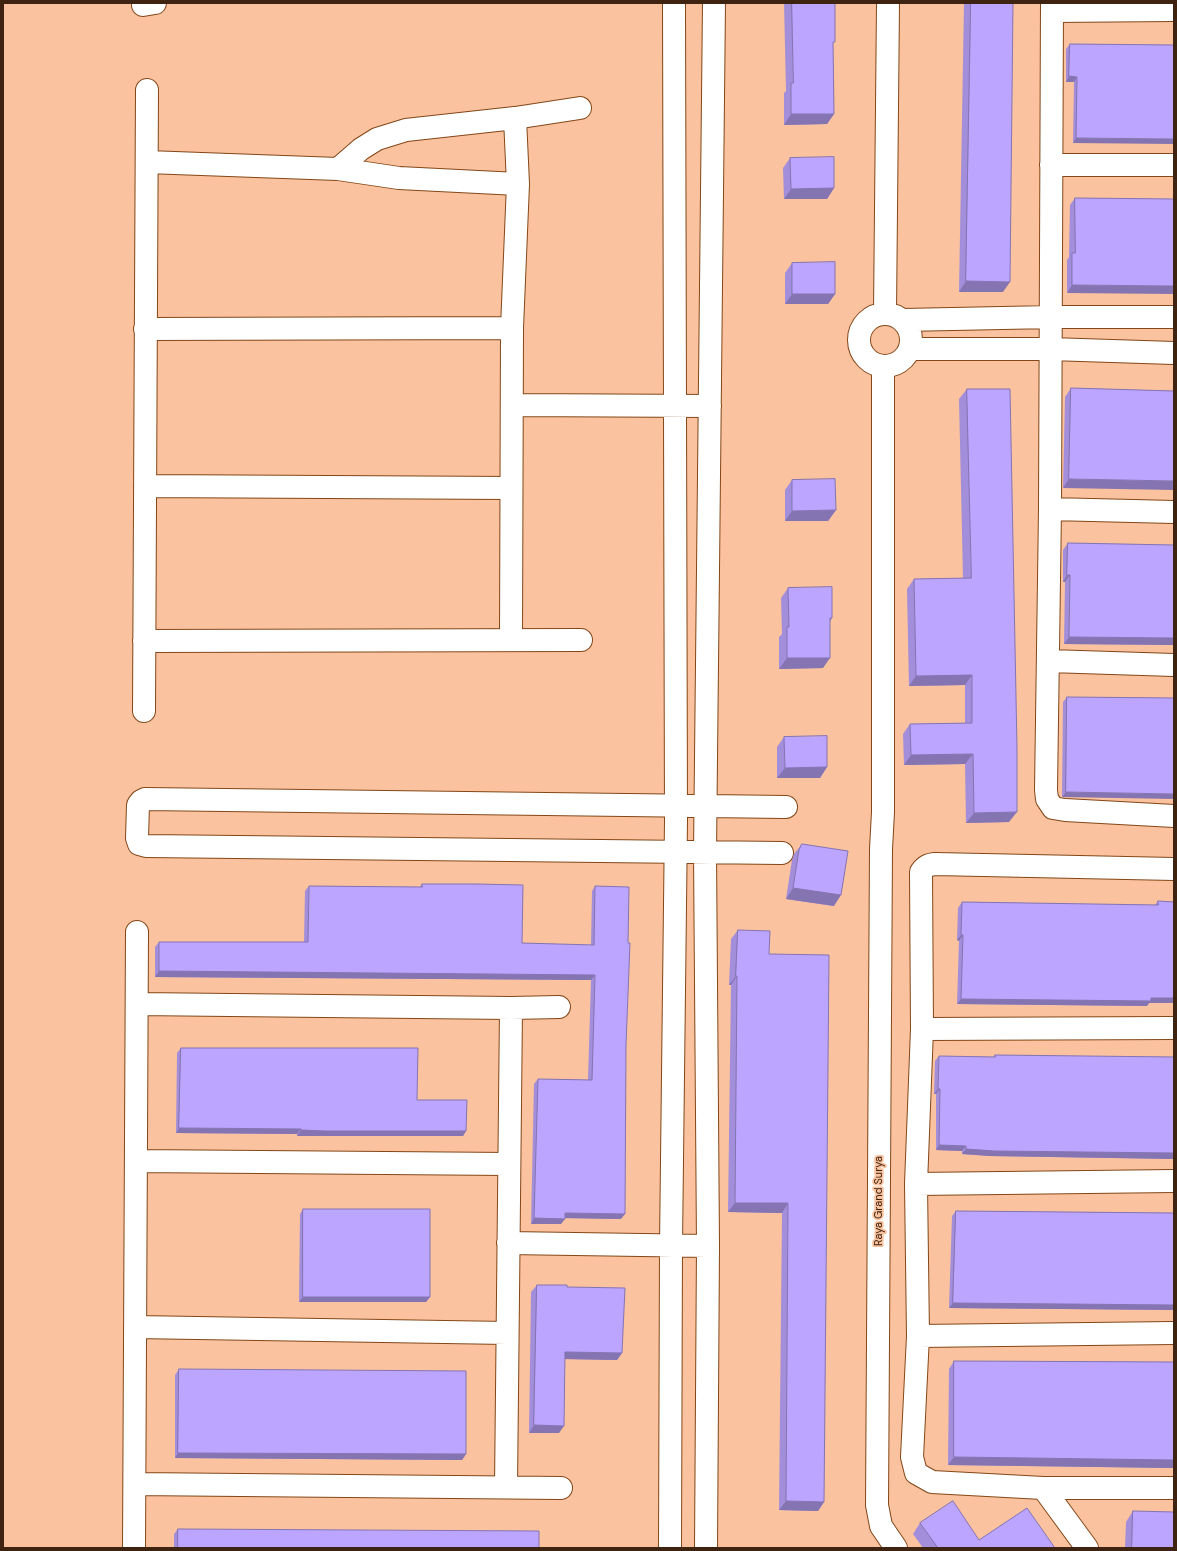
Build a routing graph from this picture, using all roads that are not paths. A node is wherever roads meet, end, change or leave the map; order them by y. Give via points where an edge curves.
1 (674, 3) edge
2 (714, 3) edge
3 (888, 3) edge
4 (1052, 7) edge
5 (1174, 10) edge
6 (147, 90) dead end
7 (580, 108) dead end
8 (515, 118) junction
9 (147, 162) junction
10 (1051, 165) junction
11 (1174, 165) edge
12 (338, 169) junction
13 (518, 184) junction
14 (894, 317) junction
15 (1052, 317) junction
16 (1174, 317) edge
17 (512, 328) junction
18 (146, 329) junction
19 (1050, 349) junction
20 (910, 350) junction
21 (1174, 353) edge
22 (883, 366) junction
23 (512, 405) junction
24 (675, 406) junction
25 (710, 406) junction
26 (145, 486) junction
27 (511, 488) junction
28 (1050, 509) junction
29 (1174, 512) edge
30 (511, 640) junction
31 (581, 640) dead end
32 (144, 642) junction
33 (1049, 661) junction
34 (1174, 665) edge
35 (144, 711) dead end
36 (786, 808) dead end
37 (676, 813) junction
38 (706, 813) junction
39 (1174, 816) edge
40 (675, 848) junction
41 (706, 848) junction
42 (782, 853) dead end
43 (1174, 869) edge
44 (137, 932) dead end
45 (137, 1004) junction
46 (559, 1006) dead end
47 (511, 1008) junction
48 (1174, 1028) edge
49 (922, 1029) junction
50 (136, 1160) junction
51 (510, 1164) junction
52 (1174, 1181) edge
53 (916, 1184) junction
54 (508, 1243) junction
55 (671, 1245) junction
56 (708, 1246) junction
57 (135, 1327) junction
58 (507, 1333) junction
59 (1174, 1333) edge
60 (918, 1336) junction
61 (135, 1484) junction
62 (506, 1487) junction
63 (561, 1488) dead end
64 (1043, 1488) junction
65 (1174, 1488) edge
66 (134, 1548) edge
67 (670, 1548) edge
68 (706, 1548) edge
69 (896, 1548) edge
70 (1087, 1548) edge

1 - 24 street
2 - 25 street
3 - 14 street
4 - 5 street
4 - 10 street
6 - 9 street
7 - 8 street
8 - 12 street via 406,130 376,139
8 - 13 street
9 - 12 street
9 - 18 street
10 - 11 street
10 - 15 street
12 - 13 street via 399,178
13 - 17 street
14 - 15 street
14 - 20 street via 908,326 912,342
14 - 22 street via 875,315 866,321 858,339 865,358 873,364
15 - 16 street
15 - 19 street
17 - 18 street
17 - 23 street
18 - 26 street
19 - 20 street
19 - 21 street
19 - 28 street
20 - 22 street via 899,362
22 - 69 street, Raya Grand Surya via 883,812 877,1505 881,1526
23 - 24 street
23 - 27 street
24 - 25 street
24 - 37 street
25 - 38 street
26 - 27 street
26 - 32 street
27 - 30 street
28 - 29 street
28 - 33 street
30 - 31 street
30 - 32 street
32 - 35 street
33 - 34 street
33 - 39 street via 1046,790 1047,799 1053,808
36 - 38 street
37 - 38 street
37 - 40 street
37 - 40 street via 145,799 138,804 137,838 139,844 146,846
38 - 41 street
40 - 41 street
40 - 55 street
41 - 42 street
41 - 56 street
43 - 49 street via 929,864 922,872
44 - 45 street
45 - 47 street
45 - 50 street
46 - 47 street
47 - 51 street
48 - 49 street
49 - 53 street
50 - 51 street
50 - 57 street
51 - 54 street
52 - 53 street
53 - 60 street
54 - 55 street
54 - 58 street
55 - 56 street
55 - 67 street
56 - 68 street
57 - 58 street
57 - 61 street
58 - 62 street
59 - 60 street
60 - 64 street via 912,1457 916,1473 932,1482
61 - 62 street
61 - 66 street
62 - 63 street
64 - 65 street
64 - 70 street

